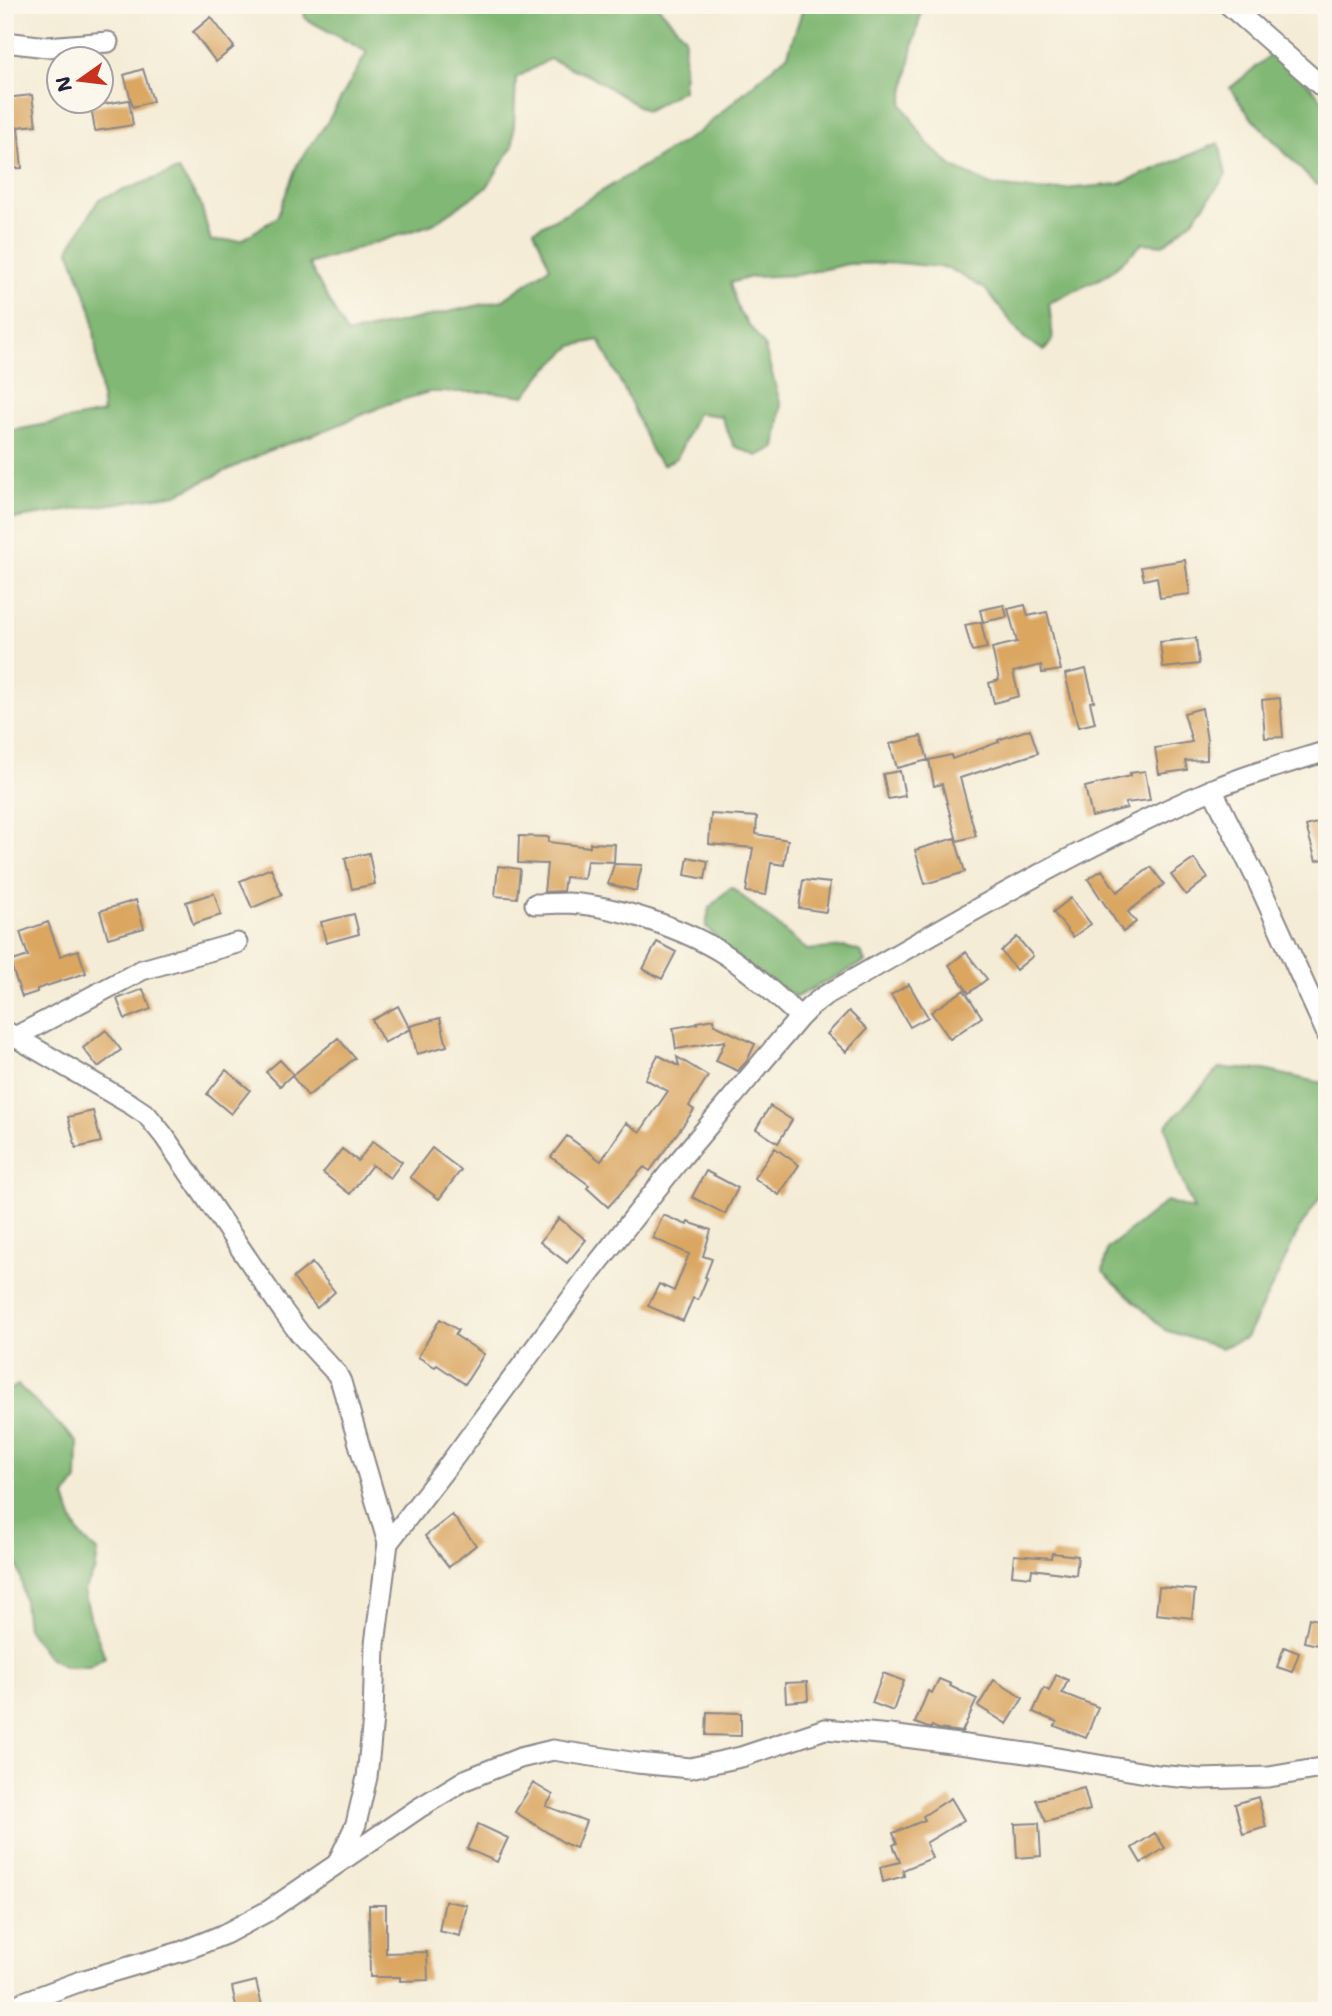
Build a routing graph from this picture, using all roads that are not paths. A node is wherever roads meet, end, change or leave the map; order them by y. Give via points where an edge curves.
1 (1229, 5) edge
2 (108, 41) dead end
3 (5, 42) edge
4 (1327, 91) edge
5 (1327, 751) edge
6 (1212, 789) junction
7 (535, 904) dead end
8 (237, 943) dead end
9 (800, 1017) junction
10 (10, 1034) edge
11 (1327, 1034) edge
12 (388, 1544) junction
13 (1327, 1767) edge
14 (337, 1864) junction
15 (5, 2009) edge

1 - 4 street
2 - 3 street via 47,47
5 - 6 street
6 - 9 street via 1042,873 824,996
6 - 11 street
7 - 9 street via 611,909 703,942 762,982
8 - 10 street via 142,970
9 - 12 street via 590,1273
10 - 12 street via 132,1105 164,1136 283,1311 337,1374
12 - 14 street via 375,1643 367,1777 356,1824
13 - 14 street via 1269,1777 1201,1779 825,1729 741,1757 690,1768 553,1750 465,1780
14 - 15 street via 225,1934

